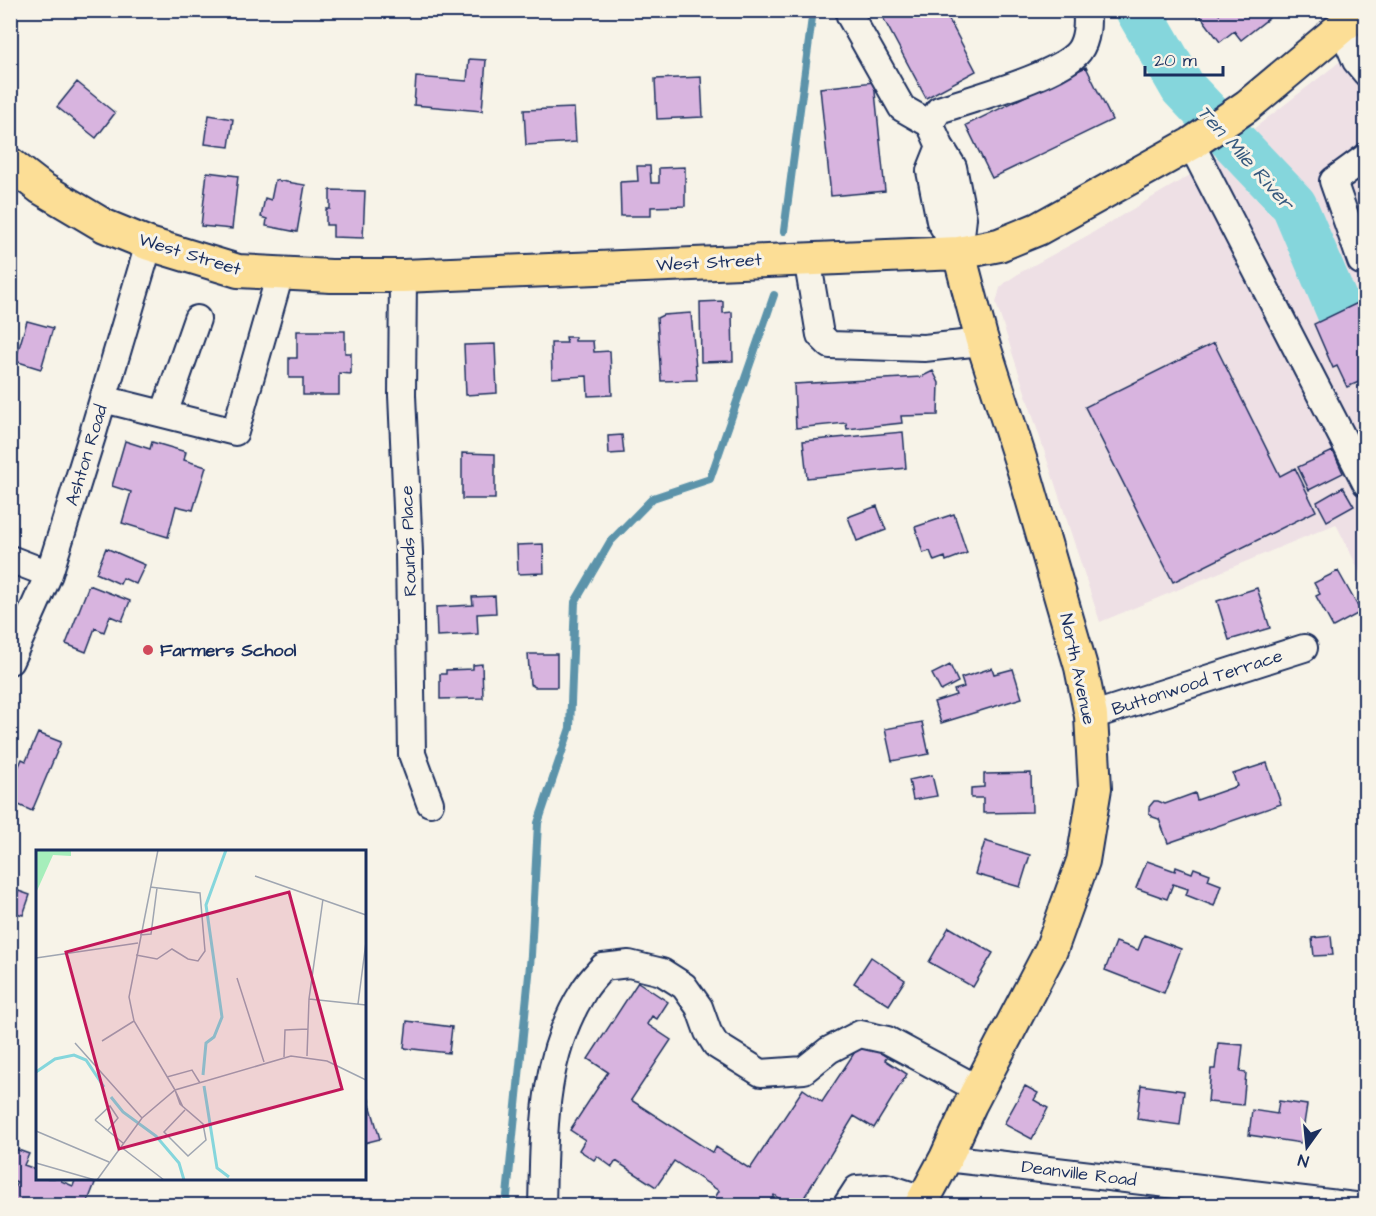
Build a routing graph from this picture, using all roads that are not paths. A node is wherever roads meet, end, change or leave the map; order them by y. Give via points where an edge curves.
1 (851, 10) edge
2 (1086, 10) edge
3 (1356, 15) edge
4 (1365, 73) edge
5 (935, 135) junction
6 (1191, 144) junction
7 (1365, 157) edge
8 (10, 164) edge
9 (149, 244) junction
10 (959, 253) junction
11 (807, 258) junction
12 (1365, 258) edge
13 (280, 274) junction
14 (403, 276) junction
15 (197, 319) dead end
16 (982, 342) junction
17 (103, 399) junction
18 (164, 414) junction
19 (1365, 483) edge
20 (10, 559) edge
21 (49, 574) junction
22 (1304, 648) dead end
23 (10, 661) edge
24 (1091, 716) junction
25 (430, 803) dead end
26 (978, 1089) junction
27 (946, 1158) junction
28 (922, 1202) edge
29 (542, 1206) edge
30 (846, 1206) edge
31 (1355, 1206) edge

1 - 5 street via 850,16 902,108
2 - 5 street via 1087,31 1080,50 1053,70 939,110
3 - 4 street via 1356,61
3 - 6 main road, West Street via 1247,106
5 - 10 street via 953,167 963,218
6 - 10 main road, West Street via 1038,229 999,245
6 - 19 street
7 - 12 street via 1333,181 1362,261
8 - 9 main road, West Street via 41,188 105,226
9 - 13 main road, West Street via 238,272
9 - 17 street, Ashton Road
10 - 11 main road, West Street
10 - 16 main road, North Avenue
11 - 14 main road, West Street
11 - 16 street via 820,335 830,345 924,348
13 - 14 main road, West Street
13 - 18 street via 235,432
14 - 25 street, Rounds Place via 402,395 412,754
15 - 18 street
16 - 24 main road, North Avenue via 1064,603
17 - 18 street
17 - 21 street, Ashton Road
20 - 21 street
21 - 23 street, Ashton Road
22 - 24 street, Buttonwood Terrace
24 - 26 main road, North Avenue via 1095,788 1083,861 1051,950
26 - 27 main road, North Avenue
26 - 29 street via 887,1040 860,1034 829,1050 804,1070 761,1073 717,1045 684,986 662,972 629,964 603,967 583,990 558,1045 548,1085
27 - 28 main road, North Avenue
27 - 31 street, Deanville Road
28 - 30 street via 886,1187 857,1189

